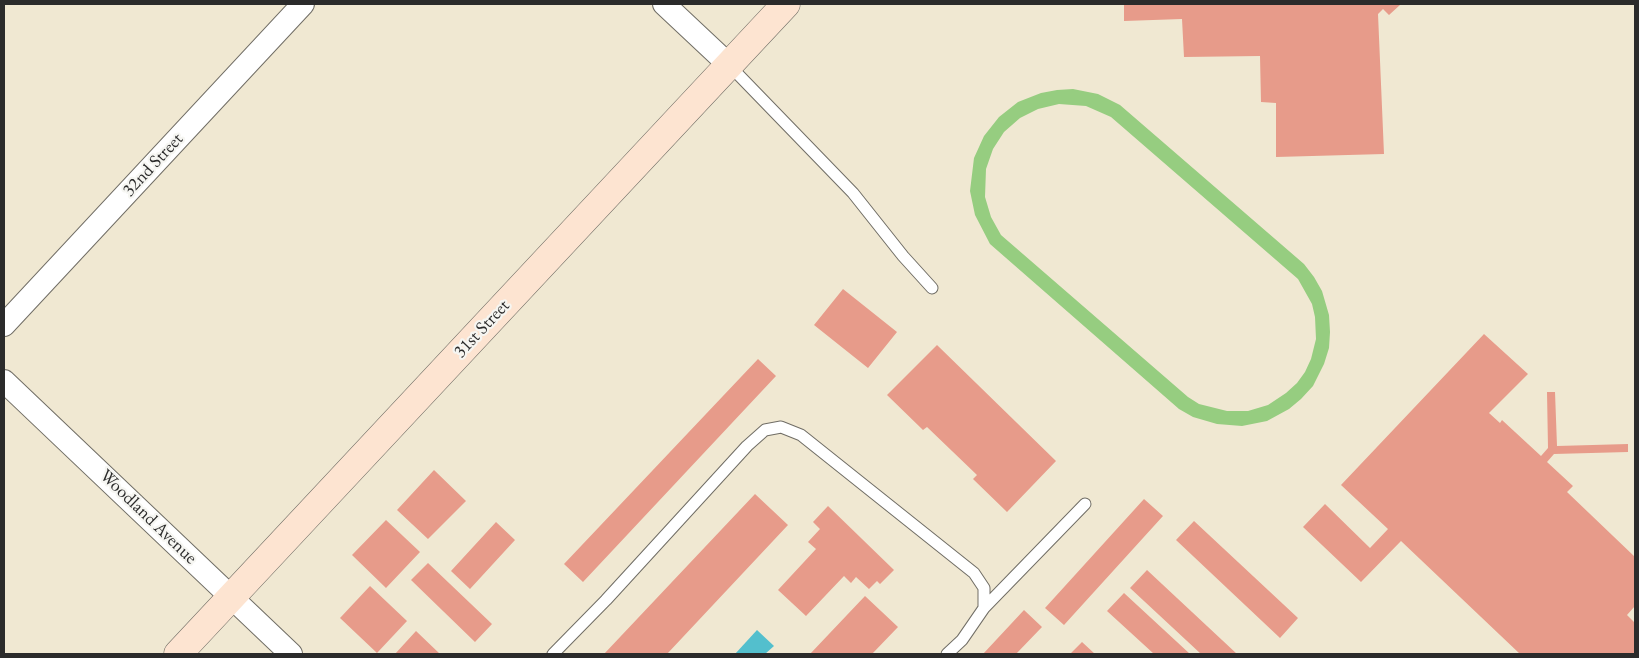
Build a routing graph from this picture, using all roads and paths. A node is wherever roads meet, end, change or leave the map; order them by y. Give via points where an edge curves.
1 (303, 4) edge
2 (664, 4) edge
3 (786, 4) edge
4 (728, 65) junction
5 (932, 288) dead end
6 (4, 325) edge
7 (4, 381) edge
8 (1085, 504) dead end
9 (231, 597) junction
10 (984, 608) junction
11 (178, 654) edge
12 (291, 654) edge
13 (553, 654) edge
14 (947, 654) edge

1 - 6 street, 32nd Street
2 - 4 street
3 - 4 main road, 31st Street
4 - 5 lane via 853,193
4 - 9 main road, 31st Street
7 - 9 street, Woodland Avenue
8 - 10 lane
9 - 11 main road, 31st Street
9 - 12 street, Woodland Avenue
10 - 13 lane via 984,588 974,573 801,435 781,427 765,430 746,446
10 - 14 lane via 962,640

